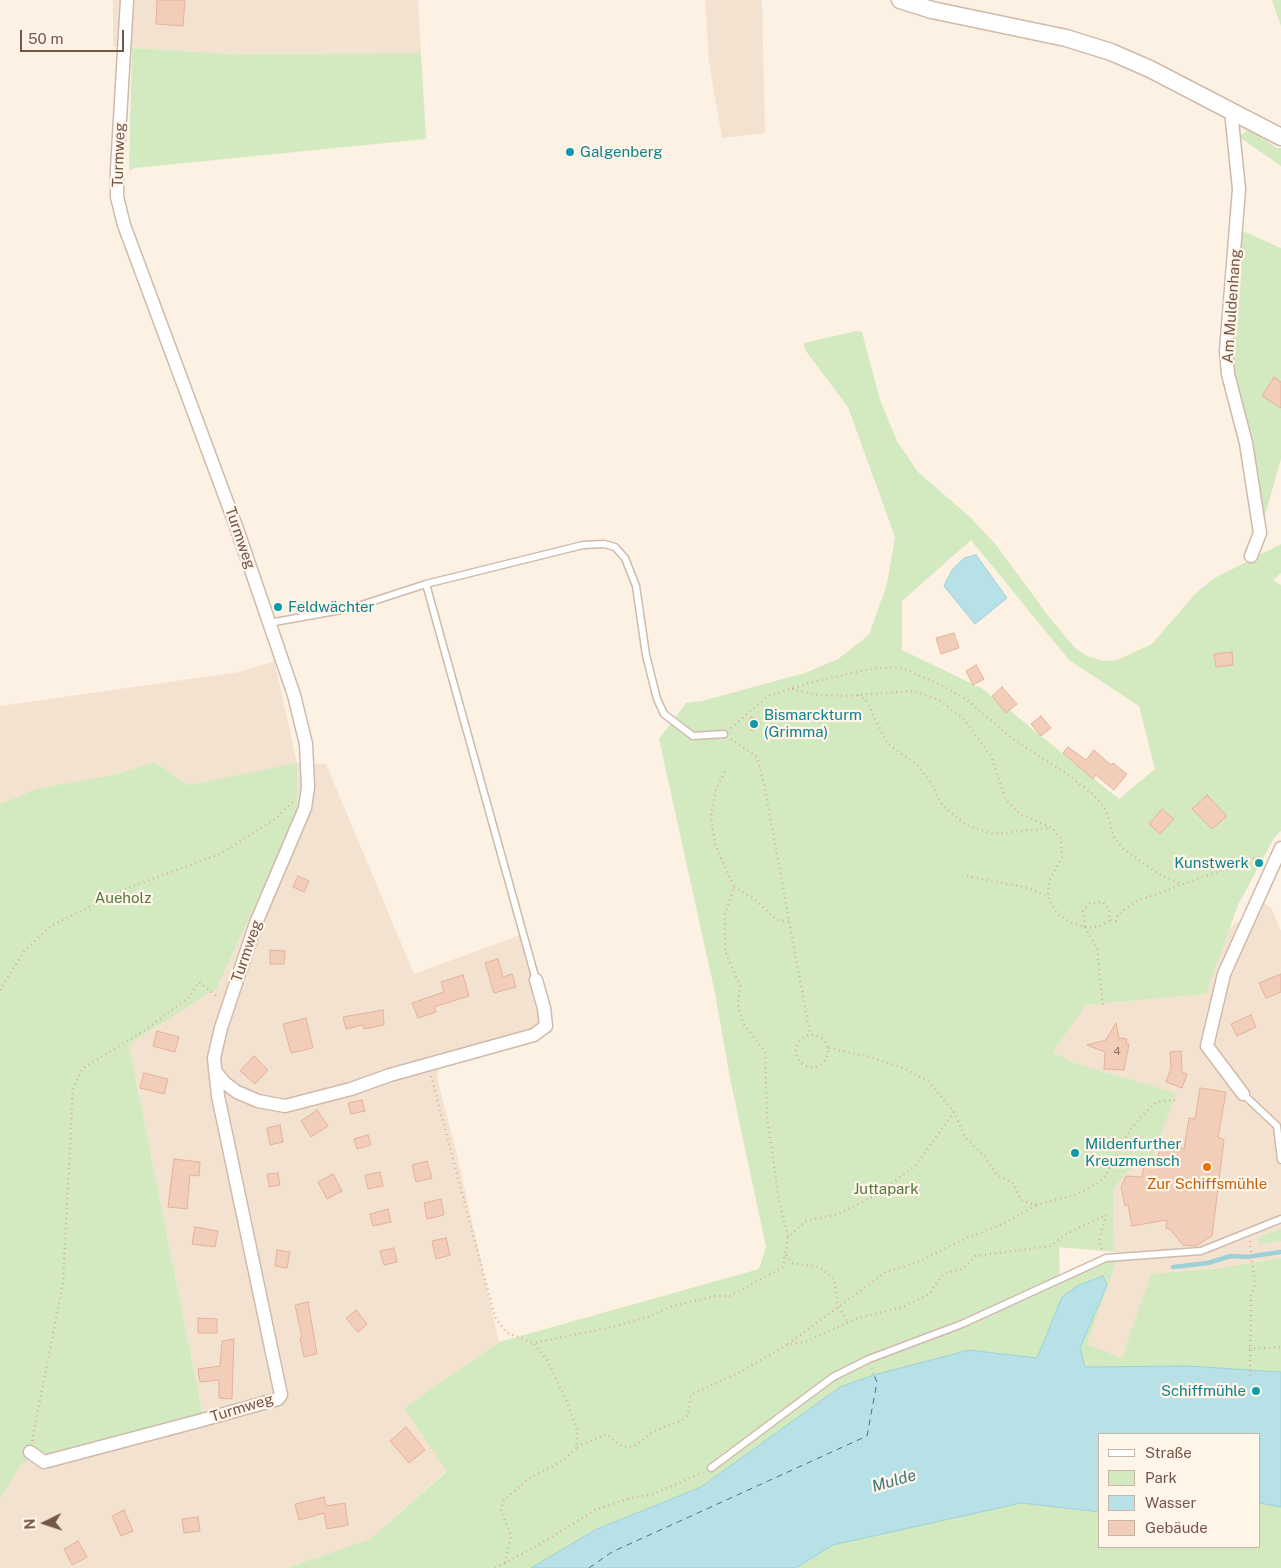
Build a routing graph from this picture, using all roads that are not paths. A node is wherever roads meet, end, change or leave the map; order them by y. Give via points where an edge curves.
1 (127, 0) edge
2 (900, 0) edge
3 (1231, 111) junction
4 (1281, 137) edge
5 (1251, 556) dead end
6 (426, 584) junction
7 (270, 623) junction
8 (724, 734) road end
9 (1281, 848) edge
10 (536, 980) joint
11 (215, 1071) junction
12 (1243, 1094) joint
13 (1281, 1160) edge
14 (1281, 1219) edge
15 (30, 1452) road end
16 (711, 1468) road end

1 - 7 street, Turmweg via 117,197 124,225
2 - 3 street via 932,10 1066,38 1111,52
3 - 4 street
3 - 5 street, Am Muldenhang via 1239,189 1226,351 1228,374 1246,443 1260,533
6 - 7 lane via 352,608
6 - 8 lane via 583,545 615,547 625,558 636,586 646,655 664,714 693,736
6 - 10 lane
7 - 11 street, Turmweg via 306,744 308,787 299,825 256,923 229,1003 214,1058
9 - 12 street via 1224,974 1207,1046
10 - 11 street via 546,1026 534,1035 351,1089 286,1106 258,1101 237,1092
11 - 15 street, Turmweg via 281,1395 278,1399 44,1462
12 - 13 lane via 1277,1126
14 - 16 lane via 1201,1251 1106,1258 962,1324 869,1360 833,1377

